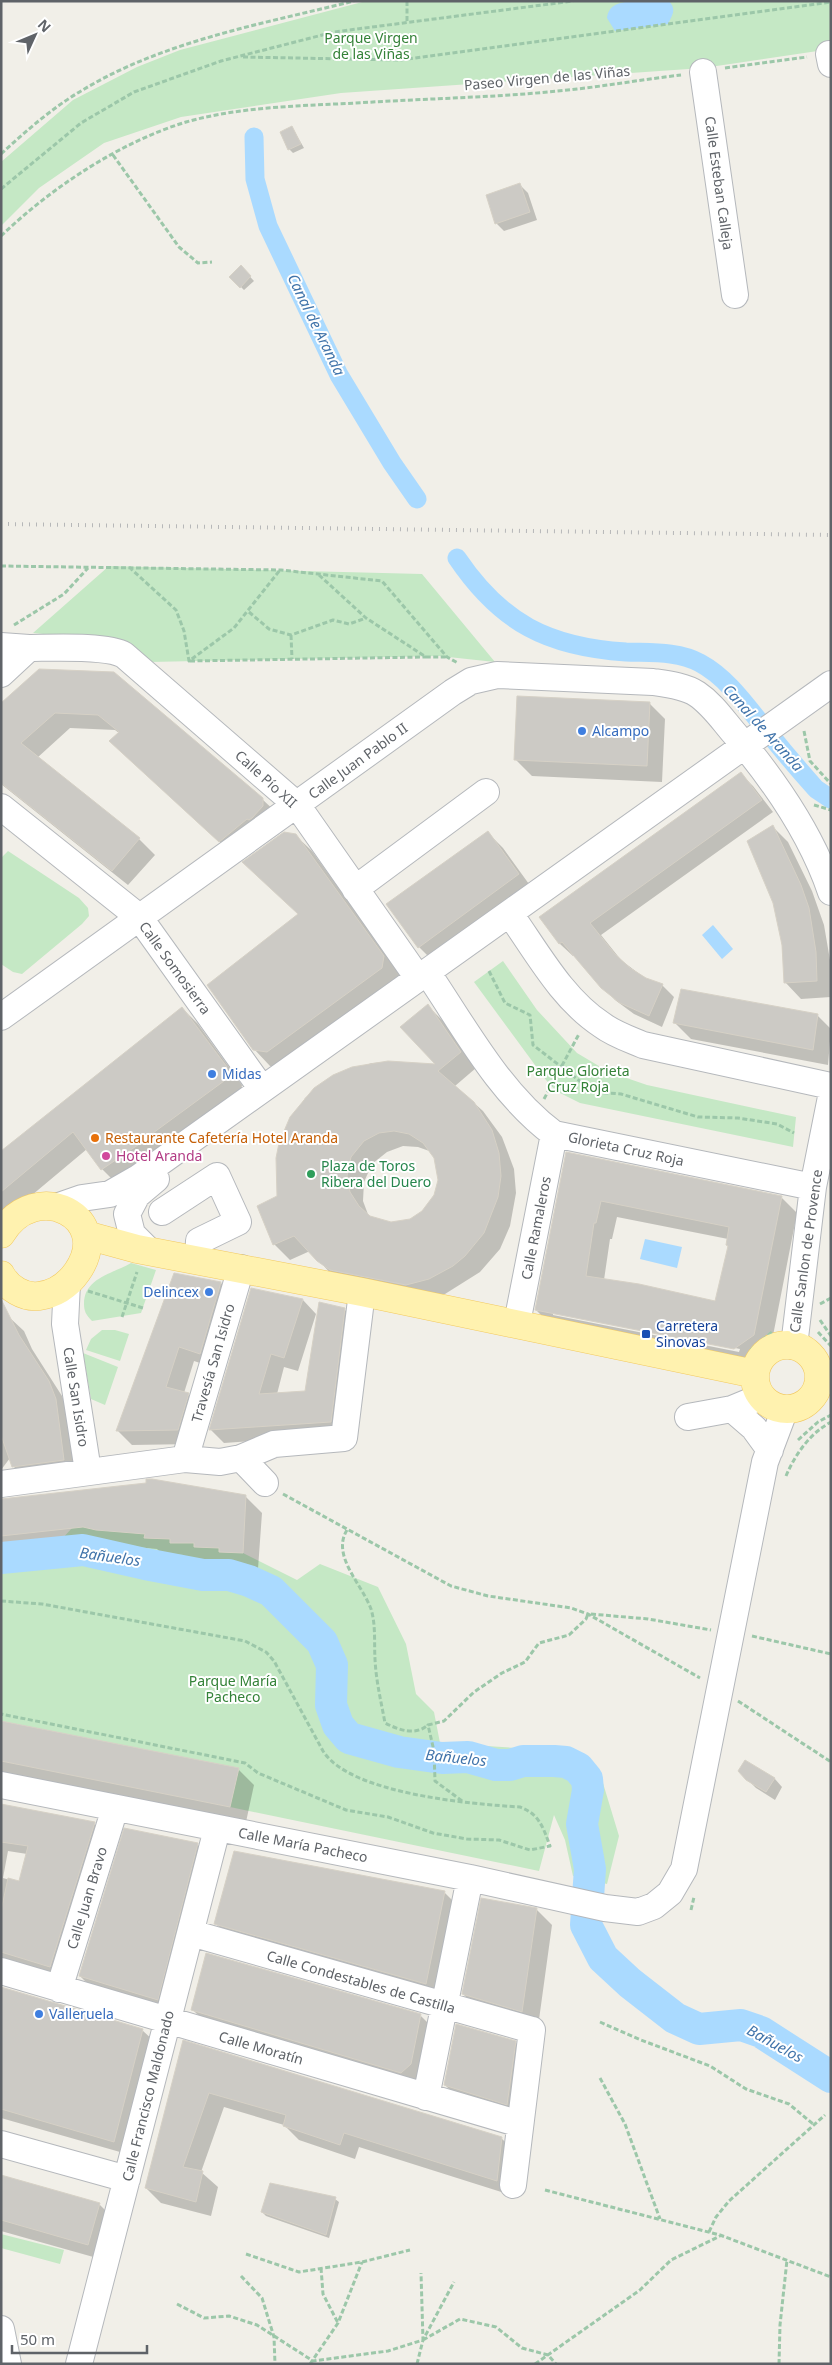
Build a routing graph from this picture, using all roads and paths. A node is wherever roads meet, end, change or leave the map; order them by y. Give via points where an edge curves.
1 (354, 1) edge
2 (407, 1) edge
3 (573, 1) edge
4 (831, 2) edge
5 (407, 23) junction
6 (239, 57) junction
7 (830, 59) edge
8 (703, 72) junction
9 (1, 154) edge
10 (113, 155) junction
11 (1, 190) edge
12 (1, 236) edge
13 (212, 262) dead end
14 (735, 295) dead end
15 (1, 566) edge
16 (129, 567) junction
17 (88, 568) junction
18 (280, 570) junction
19 (312, 573) junction
20 (249, 612) junction
21 (366, 618) junction
22 (291, 635) junction
23 (4, 636) edge
24 (29, 648) junction
25 (426, 657) junction
26 (292, 659) junction
27 (189, 661) junction
28 (1, 674) edge
29 (831, 684) edge
30 (804, 703) junction
31 (760, 735) junction
32 (831, 784) edge
33 (486, 792) dead end
34 (297, 805) junction
35 (5, 815) edge
36 (355, 889) junction
37 (831, 892) edge
38 (510, 914) junction
39 (139, 917) junction
40 (489, 971) dead end
41 (423, 975) junction
42 (6, 1006) edge
43 (591, 1018) junction
44 (561, 1067) junction
45 (831, 1086) edge
46 (262, 1089) junction
47 (831, 1097) edge
48 (543, 1101) dead end
49 (794, 1133) dead end
50 (554, 1134) junction
51 (177, 1152) junction
52 (813, 1187) junction
53 (110, 1194) junction
54 (59, 1206) junction
55 (162, 1212) dead end
56 (3, 1230) edge
57 (84, 1231) junction
58 (143, 1250) junction
59 (198, 1259) junction
60 (241, 1268) junction
61 (71, 1278) junction
62 (13, 1288) edge
63 (362, 1292) junction
64 (831, 1298) edge
65 (126, 1303) junction
66 (817, 1305) dead end
67 (143, 1308) dead end
68 (122, 1317) dead end
69 (517, 1323) junction
70 (65, 1324) junction
71 (794, 1346) junction
72 (824, 1384) edge
73 (758, 1386) junction
74 (732, 1409) junction
75 (785, 1409) junction
76 (688, 1417) dead end
77 (770, 1450) junction
78 (241, 1458) junction
79 (185, 1459) junction
80 (88, 1471) junction
81 (3, 1478) edge
82 (272, 1488) joint
83 (347, 1530) junction
84 (1, 1601) edge
85 (588, 1614) junction
86 (720, 1690) junction
87 (1, 1714) edge
88 (428, 1725) junction
89 (831, 1762) edge
90 (1, 1785) edge
91 (464, 1802) junction
92 (115, 1808) junction
93 (216, 1829) junction
94 (470, 1878) junction
95 (191, 1933) junction
96 (1, 1971) edge
97 (59, 1989) junction
98 (445, 2006) junction
99 (167, 2020) junction
100 (600, 2022) dead end
101 (600, 2078) dead end
102 (426, 2097) junction
103 (825, 2115) dead end
104 (520, 2124) junction
105 (813, 2124) junction
106 (1, 2144) edge
107 (127, 2179) junction
108 (513, 2185) dead end
109 (545, 2190) dead end
110 (660, 2220) junction
111 (709, 2232) junction
112 (720, 2235) junction
113 (410, 2250) dead end
114 (246, 2254) dead end
115 (787, 2260) junction
116 (362, 2262) junction
117 (321, 2268) junction
118 (421, 2273) dead end
119 (240, 2276) dead end
120 (831, 2277) edge
121 (454, 2282) dead end
122 (177, 2304) dead end
123 (338, 2323) junction
124 (1, 2329) edge
125 (274, 2337) junction
126 (423, 2340) junction
127 (548, 2355) junction
128 (311, 2362) edge
129 (8, 2364) edge
130 (79, 2364) edge
131 (275, 2364) edge
132 (417, 2364) edge
133 (535, 2364) edge
134 (556, 2364) edge
135 (779, 2364) edge

1 - 9 path via 204,38 116,72 59,104
2 - 5 path
3 - 5 path
4 - 6 path via 400,60
5 - 6 path via 334,32
6 - 11 path via 134,92 81,123
7 - 8 path, Paseo Virgen de las Viñas
8 - 10 path, Paseo Virgen de las Viñas via 575,89 250,110 188,122 155,133
8 - 14 street, Calle Esteban Calleja
10 - 12 path via 65,184
10 - 13 path via 179,247 198,263
15 - 17 path
16 - 17 path
16 - 18 path
16 - 27 path via 176,610 184,631
17 - 23 path via 64,594 12,627
18 - 19 path
18 - 20 path
19 - 21 path via 320,575
19 - 25 path via 382,582 447,657
20 - 22 path via 269,629
20 - 27 path via 234,628
21 - 22 path via 349,624 333,620
21 - 25 path
22 - 26 path
23 - 24 street
24 - 28 street
24 - 34 street, Calle Pío XII via 120,653
25 - 26 path
26 - 27 path
29 - 30 street
30 - 31 street
30 - 32 path via 804,733 810,761
31 - 34 street, Calle Juan Pablo II via 712,707 696,693 673,685 497,675 471,681 453,692
31 - 37 street
31 - 38 street
33 - 36 street
34 - 36 street, Calle Pío XII
34 - 39 street, Calle Juan Pablo II
35 - 39 street, Calle Somosierra
36 - 41 street, Calle Pío XII
38 - 41 street
38 - 43 street via 549,971
39 - 42 street, Calle Juan Pablo II
39 - 46 street, Calle Somosierra
40 - 44 path via 505,1003 530,1015 533,1045
41 - 46 street
41 - 50 street, Glorieta Cruz Roja via 516,1099
43 - 44 path
43 - 45 street via 643,1045
44 - 48 path
44 - 49 path via 594,1092 621,1094 698,1117 738,1118 777,1124
46 - 51 street
47 - 52 street, Calle Sanlon de Provence
50 - 52 street, Glorieta Cruz Roja
50 - 69 street, Calle Ramaleros
51 - 53 street
51 - 58 street via 156,1179 130,1204 127,1214 132,1234
52 - 71 street, Calle Sanlon de Provence
53 - 54 street via 82,1198
53 - 57 street
54 - 56 main road via 46,1205 27,1210
54 - 57 main road via 73,1216
55 - 59 street via 217,1176 238,1222 199,1241
57 - 58 main road
57 - 61 main road via 87,1254
58 - 59 main road
58 - 61 main road
58 - 65 path
59 - 60 main road
60 - 63 main road
60 - 79 street, Travesía San Isidro
61 - 62 main road via 48,1295
61 - 65 path
61 - 70 street, Calle San Isidro
62 - 70 street
63 - 69 main road
63 - 78 street via 344,1438 274,1444
64 - 66 path
65 - 67 path
65 - 68 path
69 - 73 main road
70 - 80 street, Calle San Isidro
71 - 72 main road via 810,1356
71 - 73 main road via 771,1349 757,1364
72 - 75 main road via 805,1403
73 - 74 street
73 - 75 main road via 775,1407
74 - 76 street
74 - 77 street via 754,1428
75 - 77 street, Calle María Pacheco
77 - 86 street, Calle María Pacheco
78 - 79 street via 220,1462
78 - 82 street
79 - 80 street
80 - 81 street
82 - 83 path
83 - 85 path via 451,1586
83 - 88 path via 341,1549 374,1620 378,1690 386,1723 407,1731 421,1731
84 - 91 path via 50,1605 256,1645 274,1661 322,1751 334,1765 349,1774 427,1798
85 - 86 path
85 - 88 path via 569,1635 539,1643 525,1662 474,1692 444,1721
86 - 89 path
86 - 94 street, Calle María Pacheco via 684,1870 670,1893 654,1906 638,1912 560,1903
87 - 91 path via 245,1763 258,1773 346,1810 388,1817 433,1833 499,1840 530,1850 550,1846 540,1820 531,1811
88 - 91 path via 436,1781
90 - 92 street, Calle María Pacheco
92 - 93 street, Calle María Pacheco
92 - 97 street, Calle Juan Bravo
93 - 94 street, Calle María Pacheco
93 - 95 street, Calle Francisco Maldonado
94 - 98 street
95 - 98 street, Calle Condestables de Castilla
95 - 99 street, Calle Francisco Maldonado
96 - 97 street, Calle Moratín
97 - 99 street, Calle Moratín
98 - 102 street
98 - 104 street, Calle Condestables de Castilla via 539,2026
99 - 102 street, Calle Moratín
99 - 107 street, Calle Francisco Maldonado
100 - 105 path via 710,2066 746,2089 789,2104
101 - 110 path via 625,2124
102 - 104 street, Calle Moratín
103 - 105 path
104 - 108 street
105 - 111 path via 730,2201 716,2217
106 - 107 street
107 - 130 street, Calle Francisco Maldonado
109 - 110 path
110 - 111 path
111 - 112 path
112 - 115 path
112 - 127 path via 671,2260 640,2290
113 - 116 path
114 - 117 path via 298,2272
115 - 120 path
115 - 135 path
116 - 117 path
116 - 123 path
117 - 123 path via 322,2294
118 - 126 path
119 - 125 path via 262,2298
121 - 126 path
122 - 125 path via 204,2318 230,2316 257,2325
123 - 128 path
124 - 129 street
125 - 128 path
125 - 131 path
126 - 127 path via 460,2319 496,2326 522,2348
126 - 128 path via 388,2351
126 - 132 path
127 - 133 path
127 - 134 path

